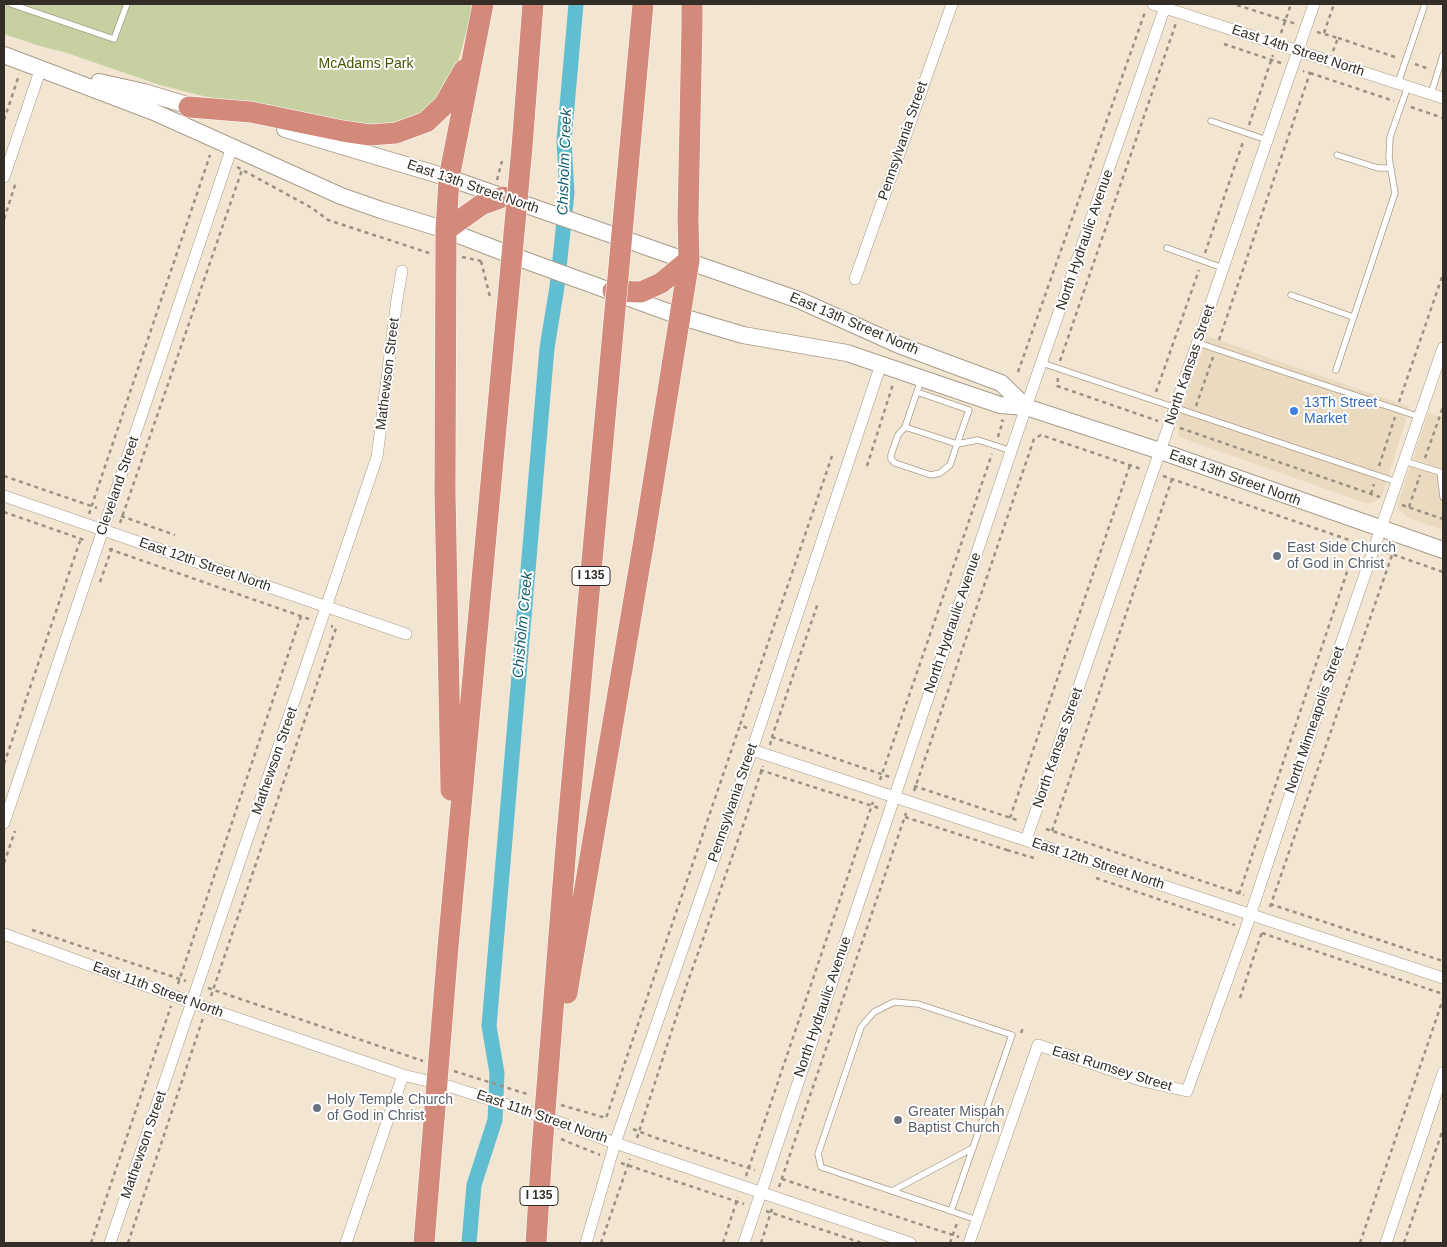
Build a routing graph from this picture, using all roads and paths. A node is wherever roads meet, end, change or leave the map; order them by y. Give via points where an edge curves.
1 (11, 4) edge
2 (127, 4) edge
3 (483, 4) edge
4 (533, 4) edge
5 (643, 4) edge
6 (952, 4) edge
7 (1148, 4) edge
8 (1153, 4) edge
9 (1291, 4) edge
10 (1314, 4) edge
11 (1334, 4) edge
12 (1166, 6) edge
13 (1424, 7) dead end
14 (1180, 12) junction
15 (692, 14) edge
16 (1324, 34) dead end
17 (1338, 38) dead end
18 (1277, 44) junction
19 (474, 50) junction
20 (1298, 51) junction
21 (4, 55) edge
22 (1443, 55) edge
23 (1406, 61) junction
24 (41, 68) junction
25 (1438, 72) junction
26 (1310, 73) dead end
27 (11, 75) dead end
28 (1403, 85) junction
29 (1431, 94) junction
30 (1443, 98) edge
31 (1402, 104) junction
32 (189, 107) junction
33 (1443, 118) edge
34 (4, 120) edge
35 (1211, 120) dead end
36 (1246, 133) junction
37 (1267, 140) junction
38 (229, 155) junction
39 (1337, 155) dead end
40 (1391, 168) junction
41 (242, 170) junction
42 (4, 177) edge
43 (449, 178) junction
44 (503, 197) junction
45 (446, 230) junction
46 (392, 240) dead end
47 (1167, 248) dead end
48 (688, 260) junction
49 (1202, 261) junction
50 (1223, 268) junction
51 (402, 271) dead end
52 (1443, 274) edge
53 (855, 279) dead end
54 (613, 291) junction
55 (1290, 295) dead end
56 (679, 316) junction
57 (1353, 318) junction
58 (1198, 343) junction
59 (1443, 348) edge
60 (1042, 363) junction
61 (1059, 369) junction
62 (879, 370) junction
63 (1336, 370) dead end
64 (1018, 372) dead end
65 (920, 385) junction
66 (1153, 401) junction
67 (1026, 407) junction
68 (1175, 408) junction
69 (1397, 409) junction
70 (1420, 417) junction
71 (995, 418) dead end
72 (1169, 425) junction
73 (905, 427) junction
74 (957, 444) junction
75 (995, 446) junction
76 (1012, 451) junction
77 (1160, 451) junction
78 (1404, 461) junction
79 (1130, 465) junction
80 (867, 466) dead end
81 (1153, 473) junction
82 (1377, 475) junction
83 (4, 476) edge
84 (1172, 479) junction
85 (1397, 482) junction
86 (1371, 494) junction
87 (4, 496) edge
88 (1443, 497) edge
89 (1391, 501) junction
90 (91, 506) junction
91 (4, 512) edge
92 (109, 512) junction
93 (122, 517) junction
94 (1443, 519) edge
95 (86, 524) junction
96 (104, 530) junction
97 (1381, 530) junction
98 (116, 535) junction
99 (175, 535) dead end
100 (80, 539) junction
101 (1357, 542) junction
102 (98, 545) junction
103 (1374, 548) junction
104 (111, 550) junction
105 (1443, 550) edge
106 (1392, 554) junction
107 (1443, 572) edge
108 (98, 586) dead end
109 (327, 607) junction
110 (301, 616) junction
111 (322, 623) junction
112 (406, 634) dead end
113 (740, 725) dead end
114 (752, 750) junction
115 (767, 755) junction
116 (4, 764) edge
117 (882, 775) junction
118 (900, 781) junction
119 (915, 786) junction
120 (876, 791) junction
121 (894, 797) junction
122 (910, 802) junction
123 (1010, 818) junction
124 (1017, 820) dead end
125 (4, 824) edge
126 (16, 826) dead end
127 (1052, 831) dead end
128 (1026, 840) junction
129 (4, 863) edge
130 (1239, 894) dead end
131 (1250, 914) junction
132 (1266, 920) junction
133 (4, 934) edge
134 (448, 947) junction
135 (1443, 978) edge
136 (174, 997) junction
137 (1240, 998) dead end
138 (1443, 999) edge
139 (192, 1004) junction
140 (207, 1008) junction
141 (1443, 1073) edge
142 (402, 1075) junction
143 (467, 1075) dead end
144 (1187, 1091) joint
145 (536, 1097) dead end
146 (554, 1103) dead end
147 (606, 1118) junction
148 (622, 1124) junction
149 (1443, 1129) edge
150 (639, 1131) junction
151 (549, 1143) junction
152 (615, 1143) junction
153 (973, 1148) junction
154 (633, 1149) junction
155 (610, 1159) junction
156 (628, 1165) junction
157 (748, 1168) junction
158 (767, 1174) junction
159 (782, 1179) junction
160 (742, 1186) junction
161 (892, 1191) junction
162 (761, 1192) junction
163 (776, 1197) junction
164 (737, 1202) junction
165 (756, 1208) junction
166 (951, 1211) junction
167 (771, 1213) junction
168 (977, 1220) junction
169 (969, 1242) edge
170 (91, 1243) edge
171 (110, 1243) edge
172 (128, 1243) edge
173 (346, 1243) edge
174 (424, 1243) edge
175 (536, 1243) edge
176 (586, 1243) edge
177 (601, 1243) edge
178 (723, 1243) edge
179 (744, 1243) edge
180 (761, 1243) edge
181 (862, 1243) edge
182 (910, 1243) edge
183 (1360, 1243) edge
184 (1386, 1243) edge
185 (1404, 1243) edge

1 - 2 lane via 114,39
3 - 19 highway
4 - 134 highway, bridge
5 - 151 highway, I 135, bridge via 567,834
6 - 53 street, Pennsylvania Street
7 - 64 path
8 - 12 street, East 14th Street North
9 - 18 path
10 - 20 street, North Kansas Street
11 - 16 path
12 - 14 street, East 14th Street North
12 - 60 street, North Hydraulic Avenue
13 - 23 lane
14 - 18 street, East 14th Street North
14 - 61 path
15 - 48 highway
17 - 23 path
18 - 20 street, East 14th Street North
18 - 36 path
19 - 32 highway via 444,105 426,122 396,133 370,135 251,112
19 - 43 highway
20 - 28 street, East 14th Street North
20 - 37 street, North Kansas Street
21 - 24 main road, East 13th Street North
22 - 25 lane
23 - 25 path
23 - 28 lane
24 - 32 main road, East 13th Street North via 144,92
24 - 38 main road, East 13th Street North via 154,112
24 - 42 street
25 - 29 lane
26 - 31 path
27 - 34 path via 18,78
28 - 29 street, East 14th Street North
28 - 31 lane
29 - 30 street, East 14th Street North
31 - 33 path
31 - 40 lane via 1390,137
32 - 43 main road, East 13th Street North via 308,135
35 - 36 lane
36 - 37 lane
36 - 49 path
37 - 50 street, North Kansas Street
38 - 41 path
38 - 45 main road, East 13th Street North
38 - 90 path via 210,155
38 - 92 street, Cleveland Street
39 - 40 lane via 1378,168
40 - 57 lane via 1396,193
41 - 46 path via 328,220
41 - 93 path
43 - 44 main road, East 13th Street North
43 - 45 highway
44 - 45 highway via 481,205
44 - 48 main road, East 13th Street North
45 - 54 main road, East 13th Street North
45 - 134 highway, bridge via 445,493 453,824
47 - 49 lane
48 - 54 highway via 661,283 641,292
48 - 56 highway
48 - 67 main road, East 13th Street North via 799,300 899,345 1001,383
49 - 50 lane
49 - 66 path
50 - 58 street, North Kansas Street
51 - 109 street, Mathewson Street via 377,457
52 - 69 path
54 - 56 main road, East 13th Street North
55 - 57 lane
56 - 62 main road, East 13th Street North via 743,335 847,353
56 - 151 highway, bridge via 592,845
57 - 63 lane
58 - 68 street, North Kansas Street
58 - 69 lane
59 - 70 street, North Minneapolis Street
60 - 61 lane
60 - 67 street, North Hydraulic Avenue
61 - 66 lane
61 - 72 path via 1057,386
62 - 65 main road, East 13th Street North
62 - 80 path via 894,380
62 - 114 street, Pennsylvania Street
65 - 67 main road, East 13th Street North
65 - 73 lane
65 - 74 lane via 969,410
66 - 68 lane
67 - 76 street, North Hydraulic Avenue
67 - 77 main road, East 13th Street North
68 - 72 street, North Kansas Street
68 - 82 lane
69 - 70 lane
69 - 82 path
70 - 78 street, North Minneapolis Street
71 - 75 path via 1003,421
72 - 77 street, North Kansas Street
72 - 86 path
73 - 74 lane
73 - 74 lane via 898,435 891,455 894,463 932,475 940,473 950,465
74 - 75 lane via 978,440
75 - 76 lane
75 - 117 path
76 - 118 street, North Hydraulic Avenue
77 - 81 street, North Kansas Street
77 - 97 main road, East 13th Street North
78 - 85 street, North Minneapolis Street
78 - 88 lane via 1440,472
79 - 81 path
79 - 119 path via 1041,435 1034,439
79 - 123 path
81 - 84 path
81 - 128 street, North Kansas Street
82 - 85 lane
82 - 86 path
83 - 90 path
84 - 101 path
84 - 127 path
85 - 89 street, North Minneapolis Street
86 - 89 path
87 - 95 street, East 12th Street North
89 - 94 path
89 - 97 street, North Minneapolis Street
90 - 92 path
90 - 95 path
91 - 100 path
92 - 93 path
92 - 96 street, Cleveland Street
93 - 98 path
93 - 99 path
95 - 96 street, East 12th Street North
95 - 100 path
96 - 98 street, East 12th Street North
96 - 102 street, Cleveland Street
97 - 103 street, North Minneapolis Street
97 - 105 main road, East 13th Street North
98 - 104 path
98 - 109 street, East 12th Street North
100 - 102 path
100 - 116 path
101 - 103 path
101 - 130 path
102 - 104 path
102 - 125 street, Cleveland Street
103 - 106 path
103 - 131 street, North Minneapolis Street
104 - 108 path
104 - 110 path
106 - 107 path
106 - 132 path
109 - 111 street, Mathewson Street
109 - 112 street, East 12th Street North
110 - 111 path
110 - 136 path
111 - 139 street, Mathewson Street
111 - 140 path via 336,628
113 - 147 path
114 - 115 street, East 12th Street North
114 - 148 street, Pennsylvania Street
115 - 117 path via 772,737
115 - 120 street, East 12th Street North
115 - 150 path
117 - 118 path
117 - 120 path
118 - 119 path
118 - 121 street, North Hydraulic Avenue
119 - 122 path
119 - 123 path
120 - 121 street, East 12th Street North
120 - 157 path
121 - 122 street, East 12th Street North
121 - 158 street, North Hydraulic Avenue
122 - 128 street, East 12th Street North
122 - 159 path
123 - 124 path
126 - 129 path
128 - 131 street, East 12th Street North
131 - 132 street, East 12th Street North
131 - 144 street, North Minneapolis Street
132 - 135 street, East 12th Street North
132 - 137 path
133 - 136 street, East 11th Street North
134 - 174 highway, bridge
136 - 139 street, East 11th Street North
136 - 170 path
138 - 183 path
139 - 140 street, East 11th Street North
139 - 171 street, Mathewson Street
140 - 142 street, East 11th Street North
140 - 172 path
141 - 184 street
142 - 152 street, East 11th Street North via 542,1116
142 - 173 street
143 - 145 path
144 - 168 street, East Rumsey Street via 1143,1081 1038,1045
146 - 147 path
147 - 148 path
148 - 150 path
148 - 152 street, Pennsylvania Street
149 - 185 path
150 - 154 path
150 - 157 path
151 - 155 path
151 - 175 highway, I 135
152 - 154 street, East 11th Street North
152 - 155 street, Pennsylvania Street
153 - 161 lane
153 - 161 lane via 1012,1035 918,1004 894,1002 874,1012 861,1027 818,1154 821,1167
153 - 166 lane
154 - 156 path
154 - 160 street, East 11th Street North
155 - 156 path
155 - 176 street, Pennsylvania Street
156 - 164 path
156 - 177 path
157 - 158 path
157 - 160 path
158 - 159 path
158 - 162 street, North Hydraulic Avenue
159 - 163 path
159 - 169 path
160 - 162 street, East 11th Street North
160 - 164 path
161 - 166 lane
162 - 163 street, East 11th Street North
162 - 165 street, North Hydraulic Avenue
163 - 167 path
163 - 182 street, East 11th Street North
164 - 165 path
164 - 178 path
165 - 167 path
165 - 179 street, North Hydraulic Avenue
166 - 168 lane
167 - 180 path
167 - 181 path
168 - 169 street

